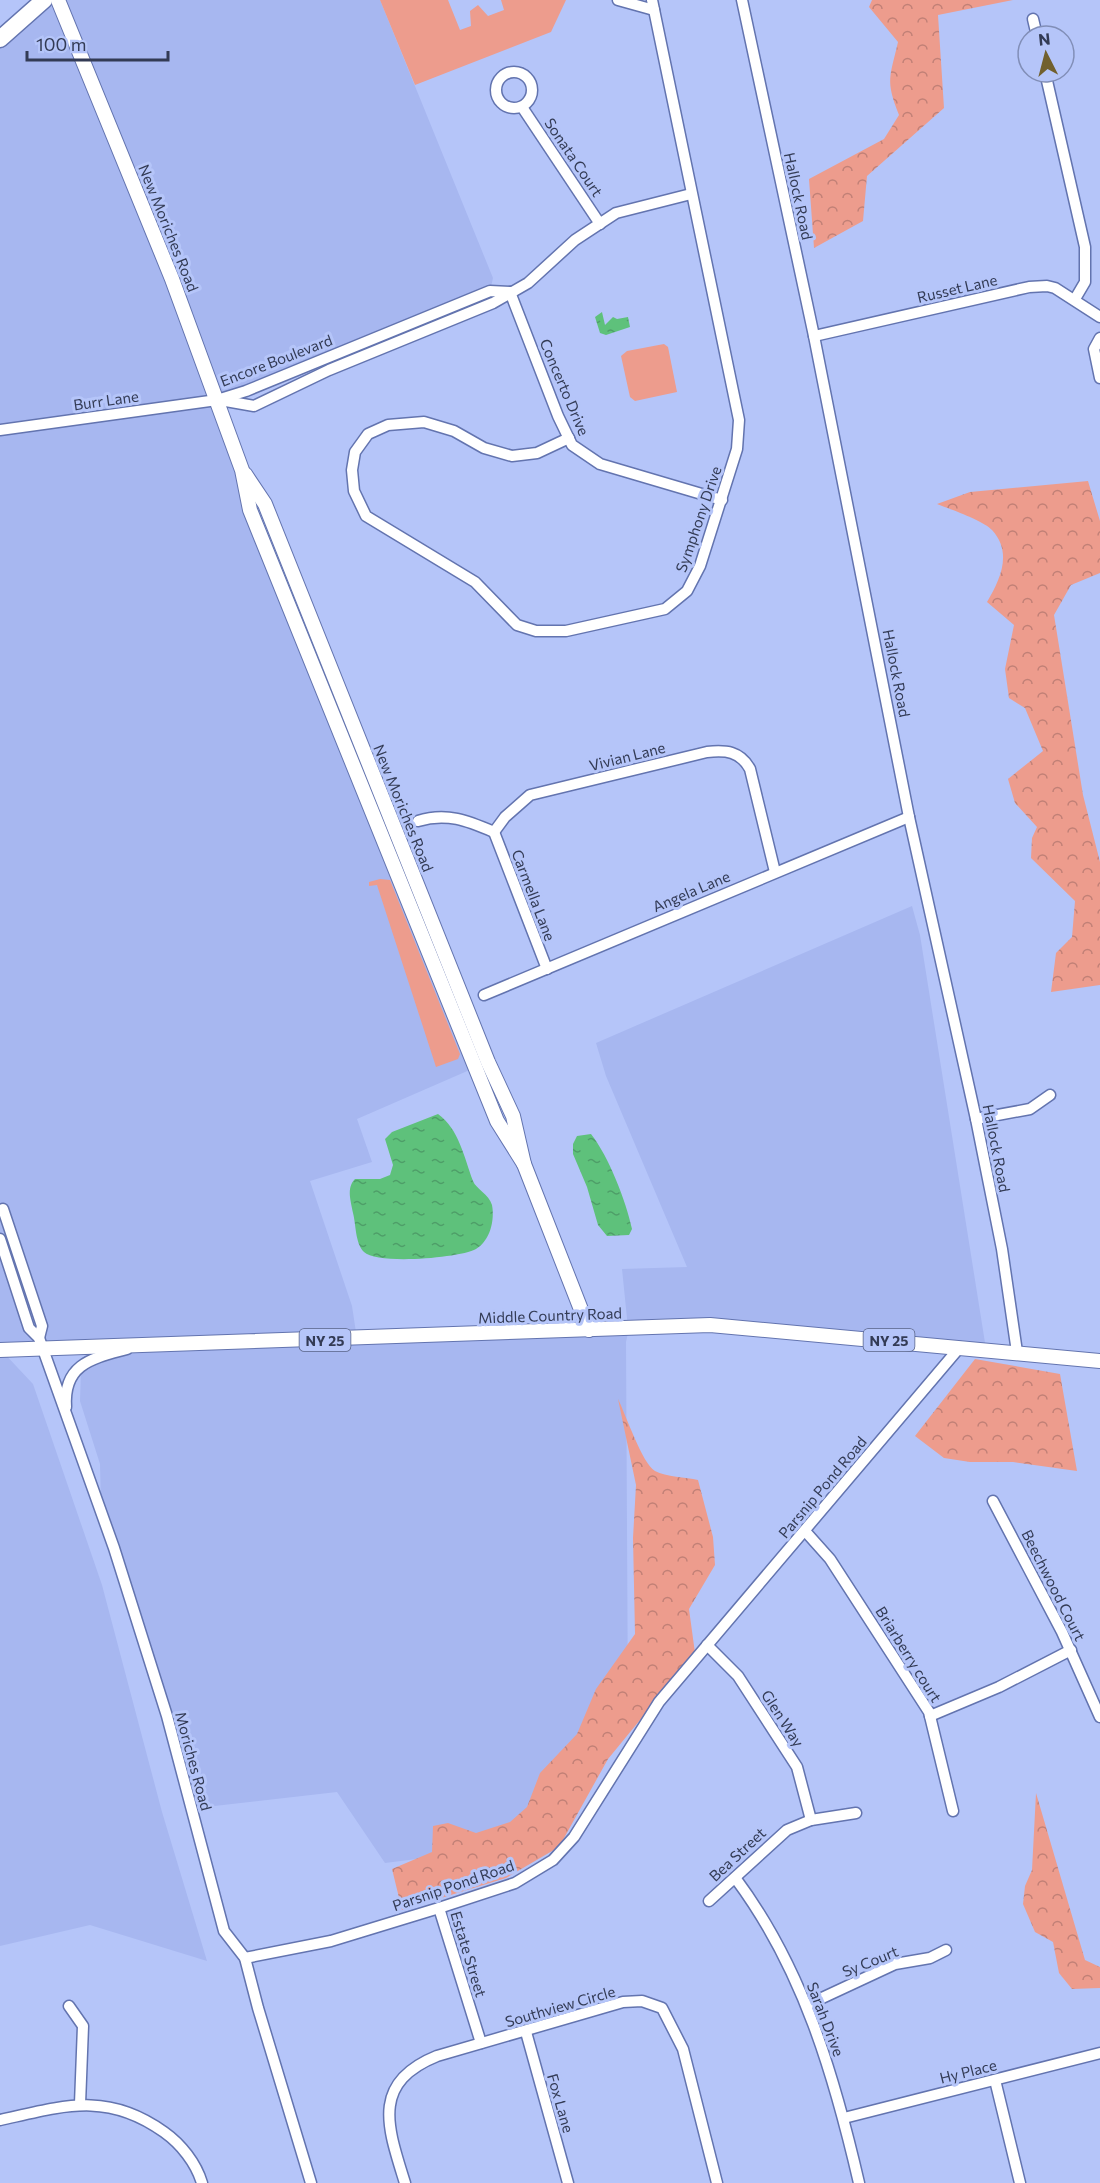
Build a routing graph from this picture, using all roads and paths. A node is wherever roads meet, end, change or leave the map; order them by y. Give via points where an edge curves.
1 (44, 0) edge
2 (58, 0) edge
3 (618, 0) edge
4 (742, 0) edge
5 (653, 5) edge
6 (1033, 19) dead end
7 (1034, 24) edge
8 (0, 39) edge
9 (1048, 84) edge
10 (522, 107) dead end
11 (691, 194) junction
12 (600, 224) junction
13 (510, 292) junction
14 (1075, 299) junction
15 (1100, 317) edge
16 (814, 336) junction
17 (1100, 338) edge
18 (1100, 378) edge
19 (217, 400) junction
20 (0, 430) edge
21 (569, 438) junction
22 (722, 500) junction
23 (909, 816) junction
24 (418, 822) dead end
25 (494, 832) junction
26 (774, 872) junction
27 (547, 969) junction
28 (484, 994) dead end
29 (1050, 1095) dead end
30 (976, 1119) junction
31 (3, 1209) dead end
32 (0, 1239) edge
33 (589, 1330) junction
34 (40, 1342) junction
35 (141, 1346) junction
36 (960, 1347) junction
37 (0, 1350) edge
38 (1017, 1352) junction
39 (1100, 1361) edge
40 (67, 1413) junction
41 (993, 1501) dead end
42 (805, 1531) junction
43 (707, 1645) junction
44 (1071, 1650) junction
45 (930, 1716) junction
46 (1100, 1717) edge
47 (953, 1810) dead end
48 (856, 1813) dead end
49 (811, 1820) junction
50 (736, 1879) junction
51 (709, 1901) dead end
52 (439, 1908) junction
53 (946, 1950) dead end
54 (245, 1958) junction
55 (807, 2005) junction
56 (69, 2006) dead end
57 (526, 2032) junction
58 (481, 2043) junction
59 (1100, 2054) edge
60 (995, 2080) junction
61 (80, 2104) junction
62 (844, 2118) junction
63 (0, 2120) edge
64 (202, 2183) edge
65 (311, 2183) edge
66 (405, 2183) edge
67 (568, 2183) edge
68 (717, 2183) edge
69 (859, 2183) edge
70 (1020, 2183) edge

1 - 8 highway
2 - 19 main road, New Moriches Road
3 - 5 street
4 - 16 street, Hallock Road
5 - 11 street, Symphony Drive
6 - 7 street
9 - 14 street via 1085,247 1085,282
10 - 12 street, Sonata Court
11 - 12 street, Encore Boulevard via 616,213
11 - 22 street, Symphony Drive via 739,420 737,449
12 - 13 street, Encore Boulevard via 575,240 528,283
13 - 19 street, Encore Boulevard via 490,291
13 - 19 street, Encore Boulevard via 494,303 328,370 254,406
13 - 21 street, Concerto Drive
14 - 15 street, Russet Lane
14 - 16 street, Russet Lane via 1047,285 1029,287
16 - 23 street, Hallock Road
17 - 18 street via 1094,349
19 - 20 street, Burr Lane
19 - 33 main road, New Moriches Road via 242,470 250,510 497,1121 524,1164
21 - 22 street, Concerto Drive via 572,445 600,464
21 - 22 street, Symphony Drive via 537,453 512,456 424,422 388,425 368,434 355,452 354,491 366,516 475,582 517,625 536,631 566,631 665,609 687,591 700,566
23 - 26 street, Angela Lane
23 - 30 street, Hallock Road
24 - 25 street via 448,817
25 - 26 street, Vivian Lane via 531,795 725,750 741,756 750,769
25 - 27 street, Carmella Lane
26 - 27 street, Angela Lane
27 - 28 street, Angela Lane
29 - 30 street via 1030,1109
30 - 38 street, Hallock Road via 1002,1249
31 - 34 street via 42,1326
32 - 34 street via 28,1328
33 - 35 main road, Middle Country Road / NY 25
33 - 36 main road, Middle Country Road / NY 25 via 744,1326
34 - 35 main road, Middle Country Road / NY 25
34 - 37 main road, Middle Country Road / NY 25
34 - 40 street, Moriches Road
35 - 40 street via 90,1359 79,1366 65,1396
36 - 38 main road, Middle Country Road / NY 25
36 - 42 street, Parsnip Pond Road
38 - 39 main road, Middle Country Road / NY 25
40 - 54 street, Moriches Road via 167,1716 224,1931
41 - 44 street, Beechwood Court
42 - 43 street, Parsnip Pond Road
42 - 45 street, Briarberry court via 830,1559
43 - 49 street, Glen Way via 738,1676 797,1767
43 - 52 street, Parsnip Pond Road via 659,1702 574,1838 554,1860 515,1883
44 - 45 street
44 - 46 street, Beechwood Court
45 - 47 street, Briarberry court
48 - 49 street, Bea Street
49 - 50 street, Bea Street via 778,1837
50 - 51 street, Bea Street
50 - 55 street, Sarah Drive via 766,1922
52 - 54 street, Parsnip Pond Road via 331,1941
52 - 58 street, Estate Street
53 - 55 street, Sy Court via 930,1958 885,1968
54 - 65 street, Moriches Road
55 - 62 street, Sarah Drive
56 - 61 street via 83,2026
57 - 58 street, Southview Circle
57 - 67 street, Fox Lane
57 - 68 street, Southview Circle via 623,2002 642,2001 662,2008 683,2049
58 - 66 street, Southview Circle via 421,2062 390,2097 388,2119
59 - 60 street, Hy Place
60 - 62 street, Hy Place
60 - 70 street
61 - 63 street
61 - 64 street via 113,2107 147,2120 184,2151
62 - 69 street, Sarah Drive

